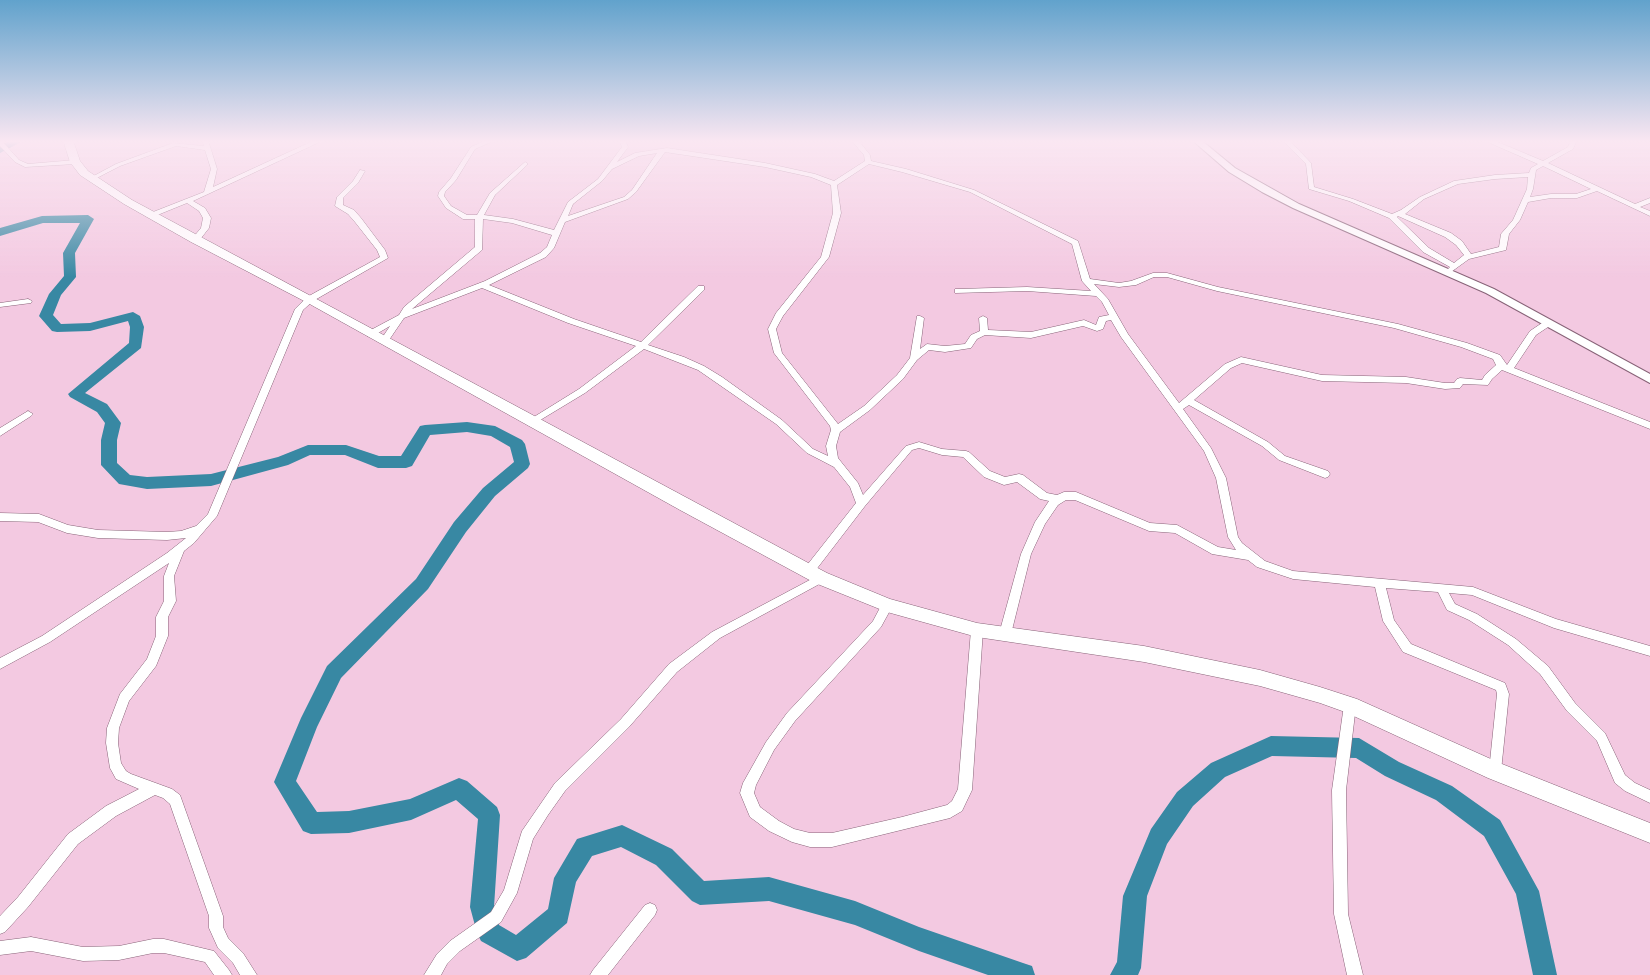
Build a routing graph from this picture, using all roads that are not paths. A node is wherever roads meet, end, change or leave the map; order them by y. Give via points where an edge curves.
1 (102, 186) edge
2 (210, 186) edge
3 (220, 186) edge
4 (352, 186) edge
5 (448, 186) edge
6 (501, 186) edge
7 (592, 186) edge
8 (637, 186) edge
9 (834, 186) edge
10 (954, 186) edge
11 (1258, 186) edge
12 (1311, 186) edge
13 (1449, 186) edge
14 (1530, 186) edge
15 (1590, 186) edge
16 (1597, 189) junction
17 (206, 192) junction
18 (187, 200) junction
19 (1525, 200) junction
20 (1650, 200) edge
21 (1636, 206) junction
22 (152, 214) junction
23 (1650, 214) edge
24 (1396, 215) junction
25 (479, 217) junction
26 (561, 221) junction
27 (555, 233) junction
28 (195, 240) junction
29 (1470, 256) junction
30 (1452, 270) junction
31 (1086, 281) junction
32 (482, 286) junction
33 (701, 288) dead end
34 (958, 291) dead end
35 (1097, 294) junction
36 (310, 299) junction
37 (28, 302) dead end
38 (0, 305) edge
39 (402, 316) junction
40 (1114, 317) junction
41 (920, 318) dead end
42 (983, 318) dead end
43 (1548, 324) junction
44 (984, 332) junction
45 (377, 338) junction
46 (642, 346) junction
47 (914, 358) junction
48 (1505, 367) junction
49 (1650, 380) edge
50 (1188, 400) junction
51 (1178, 408) junction
52 (28, 414) dead end
53 (532, 422) junction
54 (1650, 426) edge
55 (836, 430) junction
56 (0, 433) edge
57 (836, 464) junction
58 (1325, 474) dead end
59 (1058, 500) junction
60 (861, 503) junction
61 (0, 517) edge
62 (201, 528) junction
63 (180, 549) junction
64 (1248, 556) junction
65 (815, 575) junction
66 (1380, 584) junction
67 (1441, 588) junction
68 (888, 605) junction
69 (977, 630) junction
70 (1005, 634) junction
71 (1650, 651) edge
72 (0, 664) edge
73 (1350, 705) junction
74 (1495, 771) junction
75 (155, 788) junction
76 (1650, 796) edge
77 (1650, 833) edge
78 (650, 910) dead end
79 (0, 927) edge
80 (0, 948) edge
81 (224, 975) edge
82 (249, 975) edge
83 (432, 975) edge
84 (598, 975) edge
85 (1355, 975) edge

1 - 22 highway
2 - 17 street
3 - 17 street
4 - 36 street via 340,197 339,206 358,220 384,258
5 - 25 street via 441,194 453,212
6 - 25 street via 492,194
7 - 26 street via 573,199
8 - 26 street via 621,201
9 - 55 street via 837,213 825,257 773,324 772,334 778,353
10 - 31 street via 972,191 1069,239 1078,248
11 - 30 main road
12 - 24 street
13 - 24 street
14 - 19 street
15 - 16 street
16 - 19 street via 1577,196
16 - 21 street
17 - 18 street
18 - 22 street
18 - 28 street via 202,210 207,218 205,228
19 - 29 street via 1505,234 1503,248
20 - 21 street
21 - 23 street
22 - 28 highway
24 - 29 street via 1448,234
24 - 30 street via 1426,250
25 - 27 street via 530,224
25 - 39 street via 479,248
26 - 27 street
27 - 32 street via 550,248 543,255
28 - 36 highway
29 - 30 street
30 - 43 main road
31 - 35 street
31 - 48 street via 1119,285 1153,275 1167,275 1464,345 1497,357
32 - 39 street
32 - 46 street
33 - 46 street
34 - 35 street via 1027,289
35 - 40 street via 1106,301
36 - 45 highway
36 - 62 street via 299,309 215,510
37 - 38 street
39 - 45 street
39 - 45 street
40 - 44 street via 1102,319 1097,328 1084,323 1031,335
40 - 51 street
41 - 47 street
42 - 44 street
43 - 48 street via 1533,333
43 - 49 main road
44 - 47 street via 966,346 927,347
45 - 53 highway
46 - 53 street via 582,391
46 - 57 street via 681,359 719,379 779,422 810,451
47 - 55 street via 897,380 867,408
48 - 50 street via 1484,383 1460,381 1456,386 1445,386 1406,380 1322,378 1241,360 1228,366
48 - 54 street
50 - 51 street
50 - 58 street via 1265,444 1282,458
51 - 64 street via 1217,465 1233,537
52 - 56 street
53 - 65 highway
55 - 57 street via 830,446
57 - 60 street via 854,486
59 - 60 street via 1044,496 1019,478 1004,481 987,474 966,454 942,452 919,445 908,448
59 - 64 street via 1076,496 1149,527 1176,529 1216,551
59 - 70 street via 1040,522 1026,554
60 - 65 street
61 - 62 street via 39,518 67,530 98,534 167,536
62 - 63 street
63 - 72 street via 46,639
63 - 75 street via 169,576 170,601 162,617 162,636 152,662 124,698 112,735 115,764 121,775
64 - 66 street via 1293,575
65 - 68 highway
65 - 83 street via 716,635 673,668 625,723 560,787 527,836 510,893 496,916 442,958
66 - 67 street
66 - 74 street via 1389,621 1407,648 1501,687
67 - 71 street via 1473,591 1579,631
67 - 76 street via 1451,607 1512,642 1544,670 1572,707 1601,737 1620,778 1630,787
68 - 69 highway
68 - 69 street via 862,641 791,717 770,746 750,783 747,793 755,812 792,835 810,840 832,840 950,811 957,806 965,790
69 - 70 highway
70 - 73 highway via 1144,654 1217,669 1295,687
73 - 74 highway
73 - 85 street via 1340,790 1341,914
74 - 77 highway
75 - 79 street via 111,811 73,839
75 - 82 street via 175,800 216,916 216,928
78 - 84 street
80 - 81 street via 31,944 84,954 164,946 209,956

